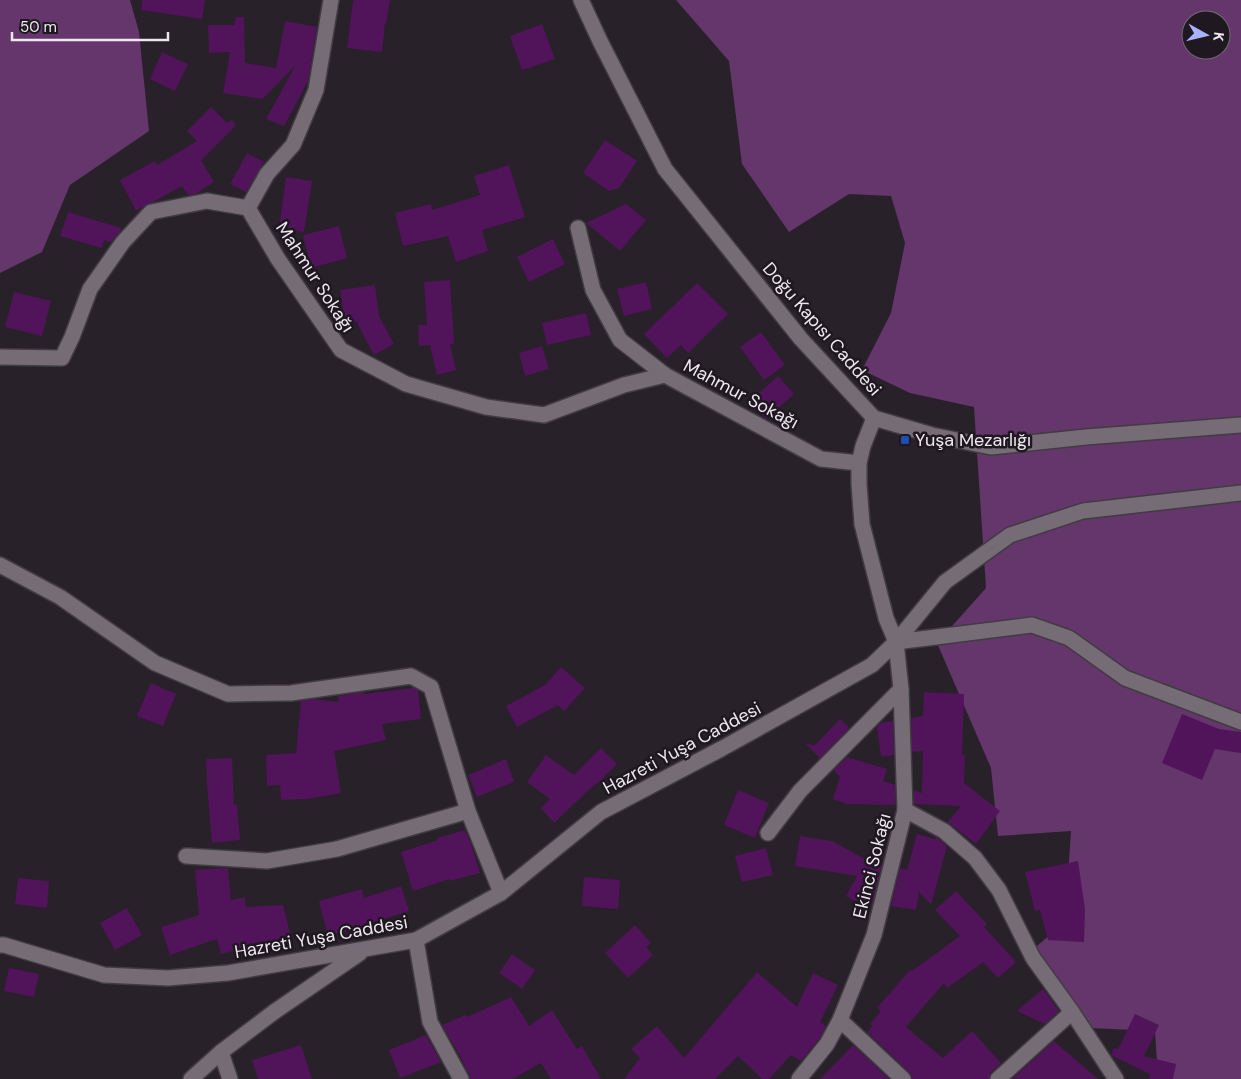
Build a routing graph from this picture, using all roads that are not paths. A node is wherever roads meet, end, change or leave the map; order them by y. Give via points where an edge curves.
1 (331, 0) edge
2 (581, 0) edge
3 (248, 208) junction
4 (578, 228) dead end
5 (0, 357) edge
6 (665, 375) junction
7 (874, 418) junction
8 (1241, 425) edge
9 (859, 463) junction
10 (1241, 493) edge
11 (0, 565) edge
12 (896, 642) junction
13 (901, 689) junction
14 (1241, 722) edge
15 (905, 810) junction
16 (468, 811) junction
17 (768, 833) dead end
18 (186, 856) dead end
19 (500, 893) junction
20 (416, 940) junction
21 (0, 945) edge
22 (365, 949) junction
23 (1072, 1012) junction
24 (840, 1020) junction
25 (221, 1052) junction
26 (191, 1079) edge
27 (230, 1079) edge
28 (461, 1079) edge
29 (799, 1079) edge
30 (902, 1079) edge
31 (998, 1079) edge
32 (1116, 1079) edge

1 - 3 street via 316,90 294,144 267,174
2 - 7 street, Doğu Kapısı Caddesi via 665,169 801,340
3 - 5 street via 207,201 151,212 123,242 90,289 62,358
3 - 6 street, Mahmur Sokağı via 278,259 340,350 406,384 486,407 544,415 624,385
4 - 6 street via 594,290 620,340
6 - 9 street, Mahmur Sokağı via 821,459
7 - 8 street, Doğu Kapısı Caddesi via 932,435 991,447
7 - 9 street
9 - 12 street via 862,524 886,618
10 - 12 street, Hazreti Yuşa Caddesi via 1083,511 1010,535 945,582
11 - 16 street via 60,597 155,662 228,694 291,693 411,676 431,687
12 - 13 street, Ekinci Sokağı
12 - 14 street via 1032,625 1069,638 1125,678
12 - 19 street, Hazreti Yuşa Caddesi via 872,666 601,812
13 - 15 street, Ekinci Sokağı
13 - 17 street via 800,791
15 - 23 street via 944,831 975,858 999,890 1033,958
15 - 24 street, Ekinci Sokağı via 874,935
16 - 18 street via 337,849 267,861
16 - 19 street
19 - 20 street, Hazreti Yuşa Caddesi
20 - 22 street, Hazreti Yuşa Caddesi
20 - 28 street via 430,1022
21 - 22 street, Hazreti Yuşa Caddesi via 104,975 168,978 228,973
22 - 25 street
23 - 31 street
23 - 32 street
24 - 29 street, Ekinci Sokağı via 827,1044
24 - 30 street
25 - 26 street
25 - 27 street

